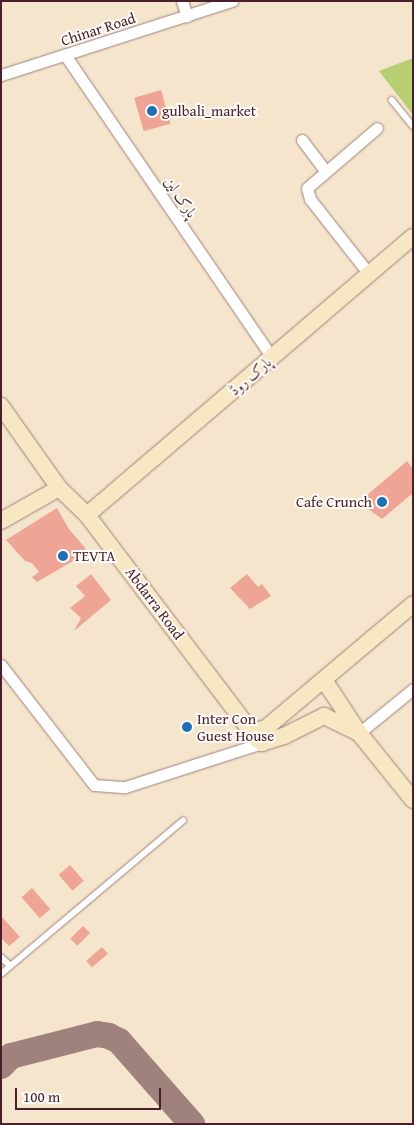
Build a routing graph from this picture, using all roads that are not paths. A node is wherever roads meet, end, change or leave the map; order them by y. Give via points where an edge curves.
1 (182, 1) edge
2 (232, 1) edge
3 (187, 16) junction
4 (65, 55) junction
5 (1, 75) edge
6 (392, 100) dead end
7 (413, 126) edge
8 (377, 128) dead end
9 (302, 140) dead end
10 (325, 171) junction
11 (413, 238) edge
12 (369, 274) junction
13 (272, 357) junction
14 (1, 406) edge
15 (59, 488) junction
16 (87, 515) junction
17 (1, 521) edge
18 (413, 604) edge
19 (1, 665) edge
20 (323, 688) junction
21 (413, 689) edge
22 (324, 716) junction
23 (359, 733) junction
24 (257, 737) junction
25 (413, 800) edge
26 (183, 821) dead end
27 (1, 957) edge
28 (10, 966) junction
29 (1, 974) edge

1 - 3 street
2 - 3 street, Chinar Road
3 - 4 street, Chinar Road
4 - 5 street, Chinar Road
4 - 13 street, پارک لین
6 - 7 lane
8 - 10 street
9 - 10 street
10 - 12 street via 310,183 307,192
11 - 12 street, پارک روڈ
12 - 13 street, پارک روڈ
13 - 16 street, پارک روڈ
14 - 15 street, Abdarra Road
15 - 16 street, Abdarra Road
15 - 17 street
16 - 24 street, Abdarra Road
18 - 20 street
19 - 24 street via 94,785 125,787
20 - 22 street via 331,705
20 - 23 street
20 - 24 street
21 - 23 street
22 - 23 street via 332,717
22 - 24 street via 284,736
23 - 25 street
26 - 28 lane
27 - 28 lane
28 - 29 lane

